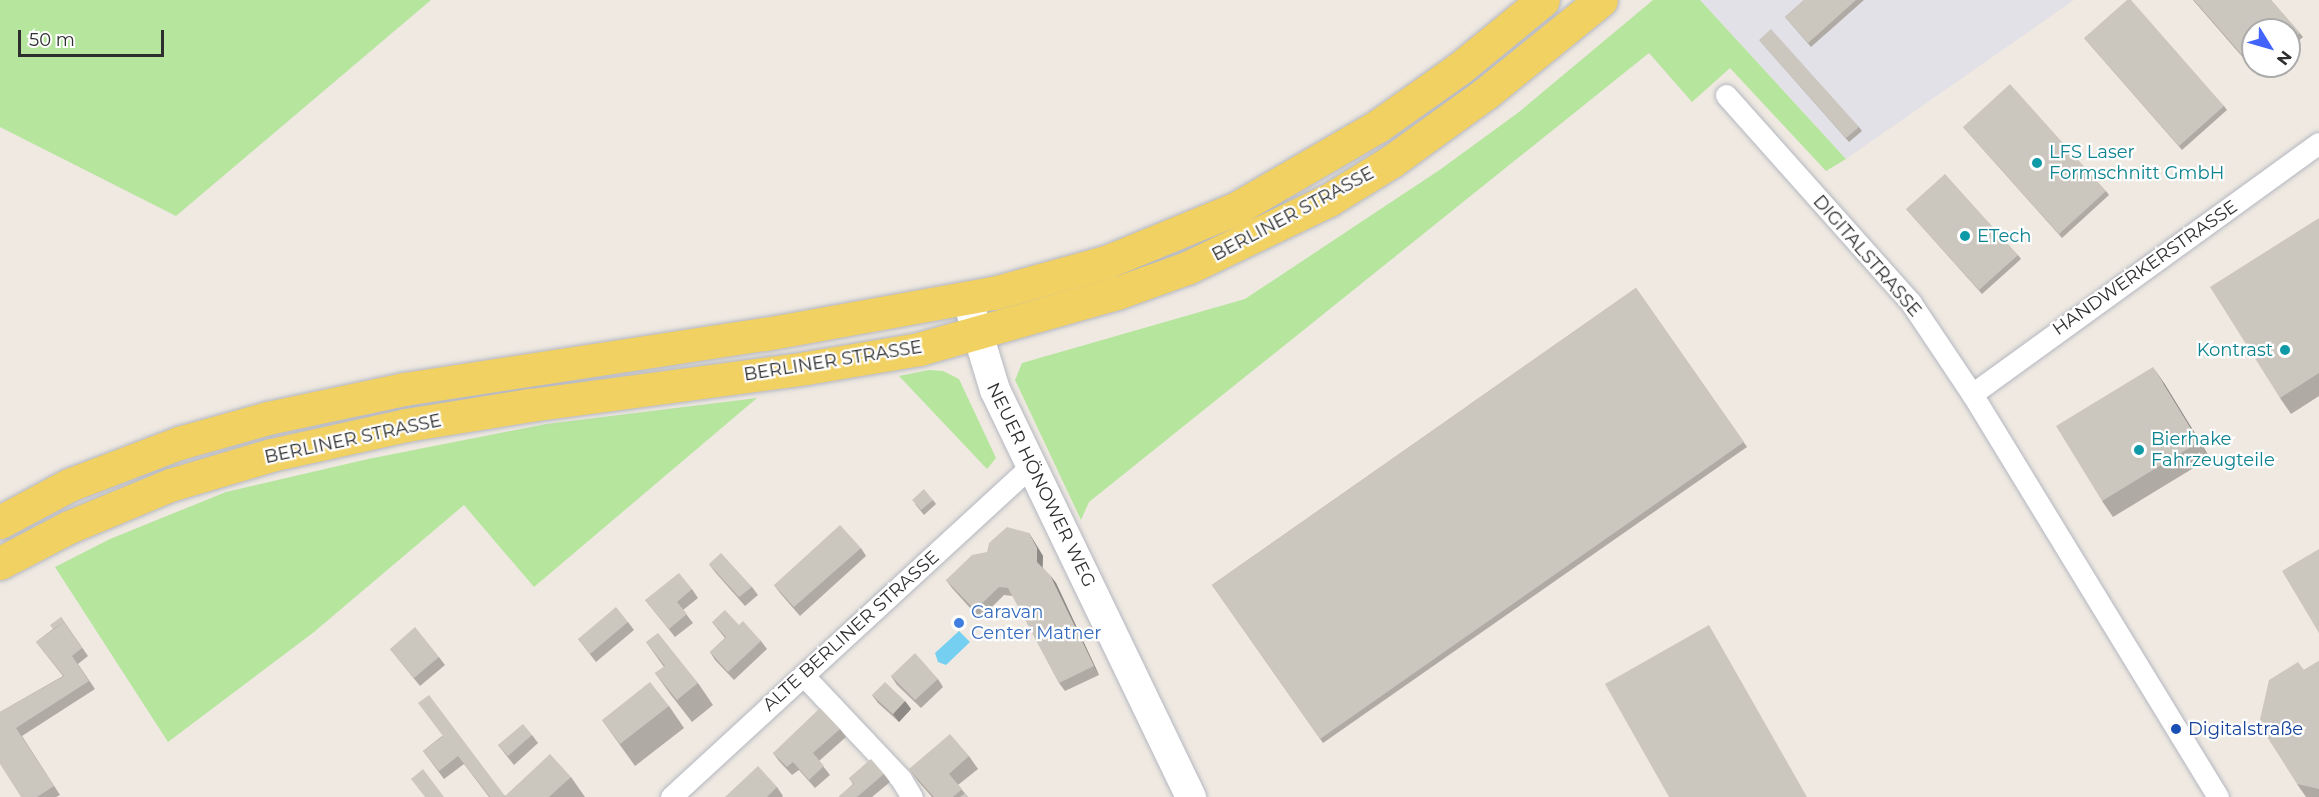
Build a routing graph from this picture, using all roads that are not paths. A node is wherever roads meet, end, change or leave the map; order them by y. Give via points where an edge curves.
1 (1543, 0) edge
2 (1601, 0) edge
3 (1726, 95) dead end
4 (2319, 143) edge
5 (967, 297) junction
6 (976, 334) junction
7 (1972, 394) junction
8 (1032, 465) junction
9 (0, 522) edge
10 (0, 563) edge
11 (803, 675) junction
12 (671, 797) edge
13 (912, 797) edge
14 (1191, 797) edge
15 (2218, 797) edge

1 - 5 main road, BERLINER STRASSE via 1460,68 1377,126 1237,208 1106,262
2 - 6 main road, BERLINER STRASSE via 1485,94 1392,161 1329,200 1187,268
3 - 7 street, DIGITALSTRASSE via 1892,279
4 - 7 street, HANDWERKERSTRASSE
5 - 6 main road, NEUER HÖNOWER WEG
5 - 9 main road, BERLINER STRASSE via 765,334 404,389 268,418 180,443 69,485
6 - 8 main road, NEUER HÖNOWER WEG via 995,390
6 - 10 main road, BERLINER STRASSE via 919,349 806,368 542,403 338,439 170,485 69,527
7 - 15 street, DIGITALSTRASSE
8 - 11 street, ALTE BERLINER STRASSE
8 - 14 main road, NEUER HÖNOWER WEG
11 - 12 street, ALTE BERLINER STRASSE
11 - 13 street via 901,778

